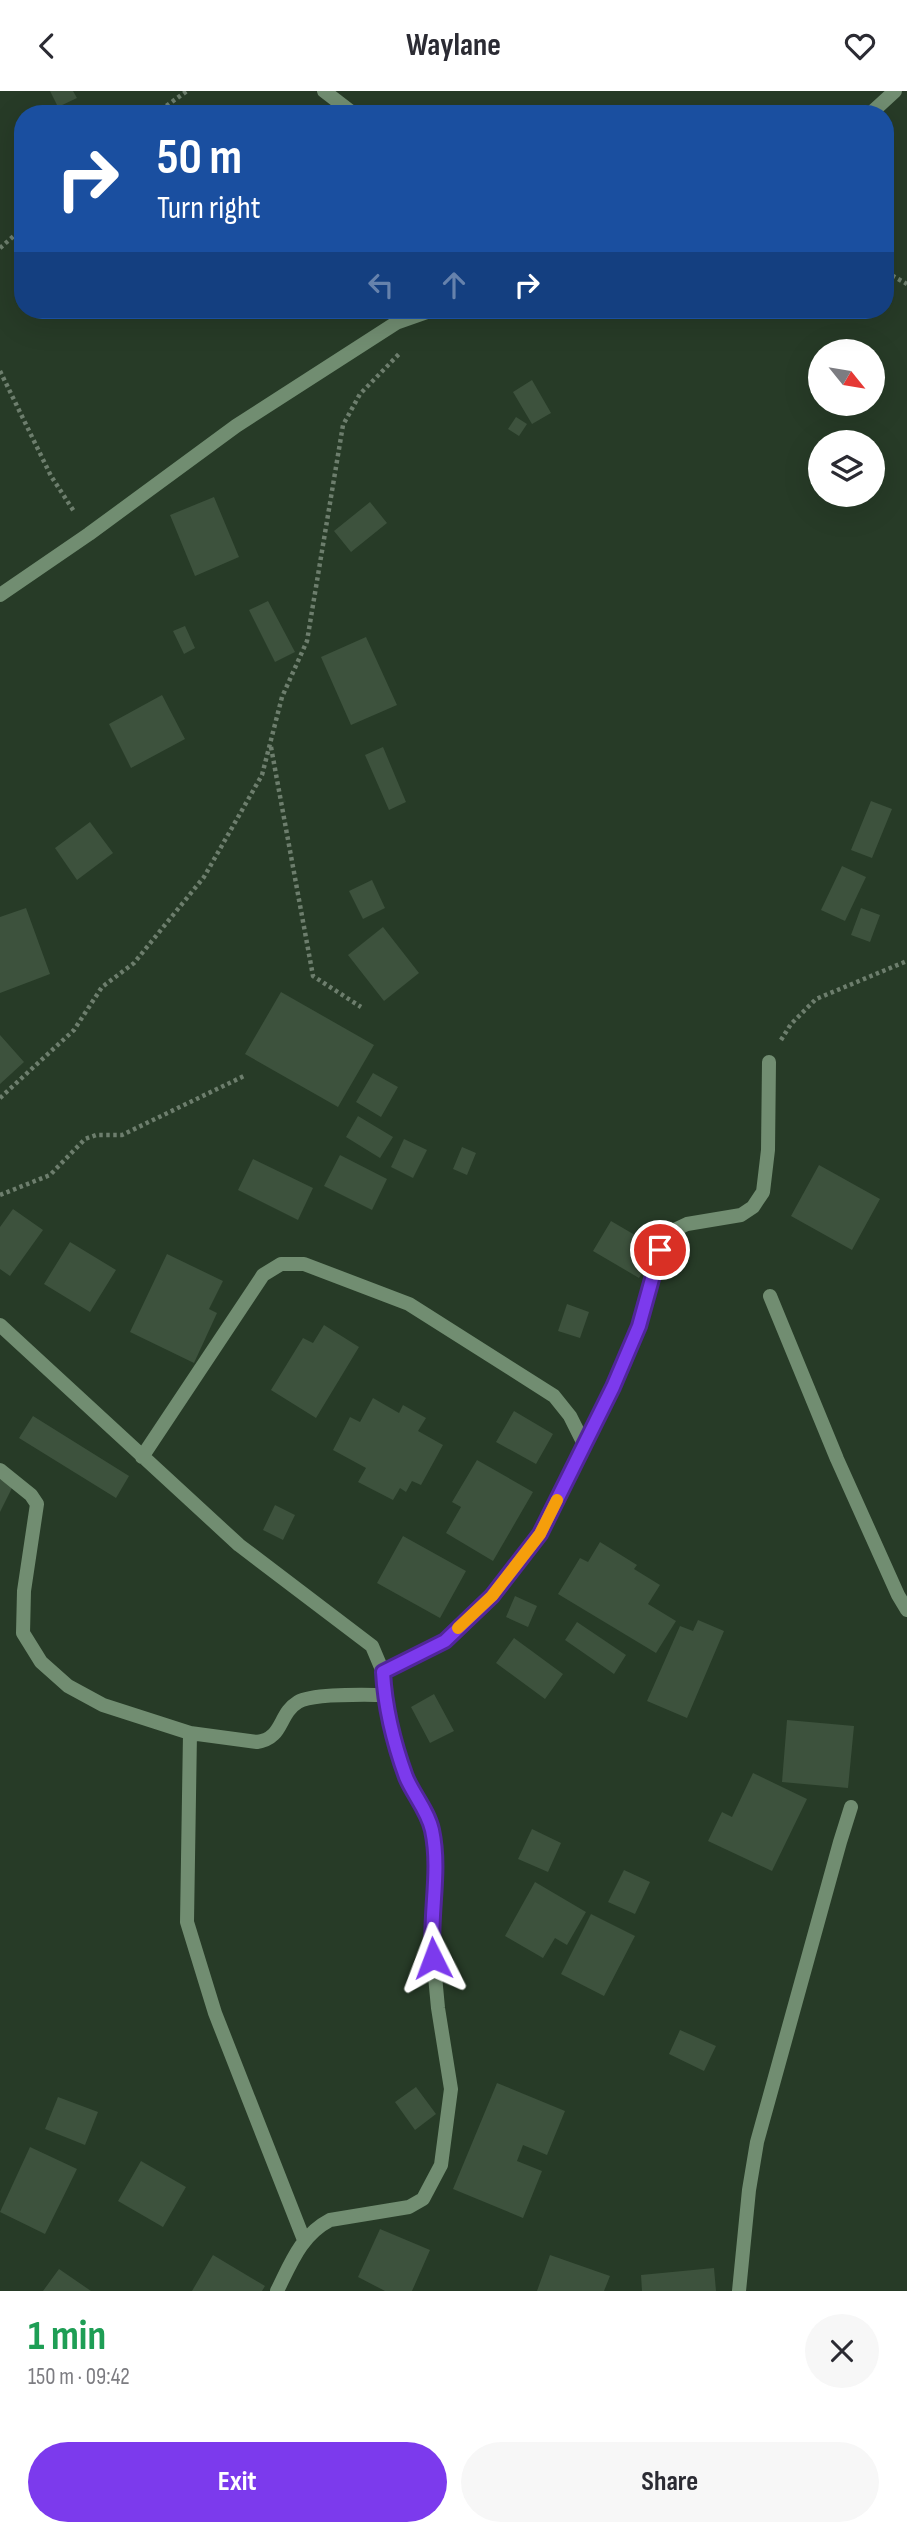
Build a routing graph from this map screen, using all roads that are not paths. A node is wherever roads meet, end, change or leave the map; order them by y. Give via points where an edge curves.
1 (324, 91) edge
2 (895, 91) edge
3 (342, 105) edge
4 (880, 105) edge
5 (407, 319) edge
6 (0, 596) edge
7 (769, 1062) road end
8 (770, 1296) dead end
9 (0, 1325) edge
10 (584, 1444) junction
11 (142, 1457) junction
12 (0, 1470) edge
13 (907, 1610) edge
14 (383, 1672) junction
15 (384, 1695) junction
16 (190, 1733) junction
17 (851, 1807) dead end
18 (304, 2240) junction
19 (277, 2291) edge
20 (739, 2291) edge

1 - 3 street
2 - 4 street
5 - 6 street via 236,426
7 - 10 street via 763,1192 741,1215 670,1231 660,1250 639,1326
8 - 13 street
9 - 11 street
10 - 11 street via 554,1396 409,1304 304,1264 281,1264 263,1276
10 - 14 street via 540,1534 492,1596 445,1641
11 - 14 street via 239,1545 372,1646
12 - 16 street via 37,1504 24,1591 23,1633 41,1662 68,1686 103,1705
14 - 15 street
15 - 16 street via 301,1700 291,1707 275,1735 257,1742
15 - 18 street via 407,1778 432,1827 436,1861 431,1933 452,2089 443,2152 423,2199 409,2207 330,2220
16 - 18 street via 187,1922 215,2013
17 - 20 street via 757,2142
18 - 19 street

